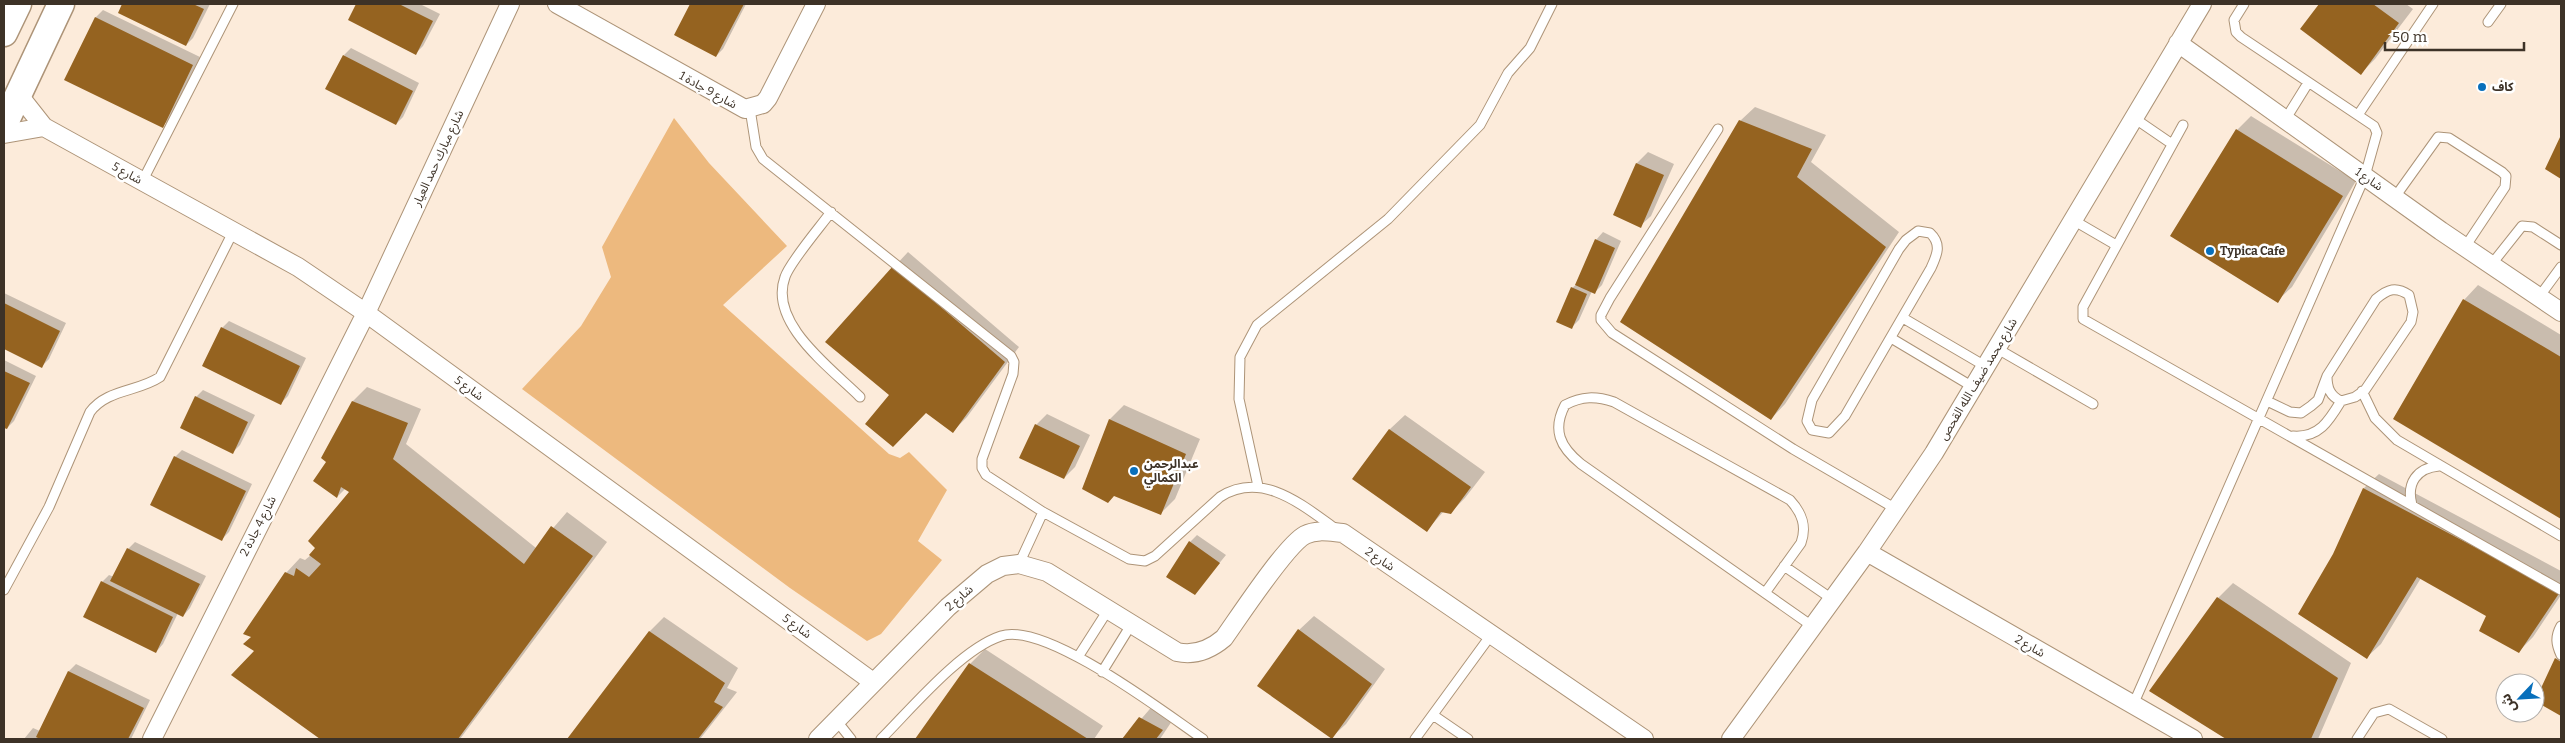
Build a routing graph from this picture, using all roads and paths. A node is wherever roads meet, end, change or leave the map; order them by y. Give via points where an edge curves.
1 (18, 4) edge
2 (61, 4) edge
3 (233, 4) edge
4 (510, 4) edge
5 (557, 4) edge
6 (816, 4) edge
7 (1552, 4) edge
8 (2202, 4) edge
9 (2244, 4) edge
10 (2433, 4) edge
11 (2501, 4) edge
12 (2488, 22) dead end
13 (4, 33) edge
14 (2178, 43) junction
15 (2308, 83) junction
16 (18, 94) junction
17 (750, 109) junction
18 (2358, 116) junction
19 (2134, 118) junction
20 (2285, 120) junction
21 (4, 125) edge
22 (2183, 125) dead end
23 (44, 127) junction
24 (1718, 129) dead end
25 (4, 134) edge
26 (2172, 144) junction
27 (2365, 176) junction
28 (142, 182) junction
29 (2395, 197) junction
30 (831, 212) junction
31 (2073, 220) junction
32 (233, 232) junction
33 (2116, 245) junction
34 (2561, 246) edge
35 (2466, 247) junction
36 (2491, 265) junction
37 (2561, 267) edge
38 (2539, 297) junction
39 (366, 312) junction
40 (2561, 312) edge
41 (1903, 318) junction
42 (1892, 338) junction
43 (1996, 348) junction
44 (1985, 366) junction
45 (2328, 376) junction
46 (1973, 387) junction
47 (2362, 391) junction
48 (860, 397) dead end
49 (2266, 401) junction
50 (2341, 401) junction
51 (2093, 404) dead end
52 (2259, 419) junction
53 (2288, 435) junction
54 (2439, 466) junction
55 (1258, 486) junction
56 (2412, 505) junction
57 (1896, 509) junction
58 (1043, 512) junction
59 (1343, 533) junction
60 (2561, 536) edge
61 (1867, 552) junction
62 (1019, 564) junction
63 (1784, 566) junction
64 (4, 590) edge
65 (2561, 590) edge
66 (1765, 593) junction
67 (1832, 599) junction
68 (1108, 610) junction
69 (1131, 625) junction
70 (1812, 626) junction
71 (2561, 626) edge
72 (1491, 635) junction
73 (2561, 655) edge
74 (1078, 657) junction
75 (1102, 672) junction
76 (874, 682) junction
77 (2133, 705) junction
78 (1433, 715) junction
79 (836, 720) junction
80 (152, 739) edge
81 (818, 739) edge
82 (851, 739) edge
83 (881, 739) edge
84 (1203, 739) edge
85 (1415, 739) edge
86 (1468, 739) edge
87 (1644, 739) edge
88 (1731, 739) edge
89 (2193, 739) edge
90 (2357, 739) edge
91 (2442, 739) edge

1 - 13 street
2 - 16 street
3 - 28 lane
4 - 39 street, شارع مبارك حمد العيار
5 - 17 street, شارع 9 جادة 1 via 740,108
6 - 17 street, شارع 9 جادة 1 via 768,98 763,104
7 - 55 lane via 1530,48 1508,73 1473,132 1388,219 1258,325 1240,357 1239,399
8 - 14 street, شارع محمد ضيف الله القحص
9 - 15 lane via 2234,20 2236,32
10 - 18 lane
11 - 12 lane
14 - 19 street, شارع محمد ضيف الله القحص
14 - 20 street, شارع 1
15 - 18 lane
15 - 20 lane
16 - 21 street
16 - 23 street, شارع 5
17 - 30 lane via 756,147 763,159
18 - 27 lane via 2374,126 2377,133
19 - 26 lane
19 - 31 street, شارع محمد ضيف الله القحص
20 - 27 street, شارع 1
22 - 26 lane
23 - 25 street
23 - 28 street, شارع 5
24 - 57 lane via 1610,298 1601,320 1612,333 1694,386
26 - 33 lane
27 - 29 street, شارع 1
27 - 49 lane
28 - 32 street, شارع 5
29 - 35 street, شارع 1
29 - 35 lane via 2438,137 2449,138 2502,172 2506,176 2505,188
30 - 48 lane via 785,276 781,293 789,322 801,339
30 - 58 lane via 1011,356 1013,374 982,459 982,468 986,475
31 - 33 lane
31 - 43 street, شارع محمد ضيف الله القحص
32 - 39 street, شارع 5 via 298,267
32 - 64 lane via 160,377 150,384 107,396 90,412 49,507
33 - 52 lane via 2083,307 2083,319
34 - 36 lane via 2533,227 2522,226
35 - 36 street, شارع 1
36 - 38 street, شارع 1
37 - 38 lane
38 - 40 street, شارع 1
39 - 76 street, شارع 5
39 - 80 street, شارع 4 جادة 2
41 - 42 lane
41 - 42 lane via 1938,249 1934,237 1925,231 1912,235 1900,249 1812,400 1807,421 1812,430 1829,433 1839,424
41 - 44 lane
42 - 46 lane
43 - 44 street, شارع محمد ضيف الله القحص
43 - 51 lane
44 - 46 street, شارع محمد ضيف الله القحص
45 - 47 lane via 2376,299 2386,290 2401,290 2413,305 2411,322
45 - 49 lane via 2318,400 2302,413 2290,412
45 - 50 lane via 2327,387
46 - 57 street, شارع محمد ضيف الله القحص
47 - 50 lane
47 - 54 lane via 2374,418 2383,427 2397,440
49 - 52 lane
50 - 53 lane via 2328,424 2317,432 2303,436
52 - 53 lane
52 - 77 lane
53 - 56 lane
54 - 56 lane via 2421,471 2414,477 2409,495
54 - 60 lane
55 - 58 lane via 1224,494 1155,556 1145,561 1129,559
55 - 59 lane via 1298,502
56 - 65 lane
57 - 61 street, شارع محمد ضيف الله القحص
58 - 62 lane
59 - 69 street, شارع 2 via 1320,531 1303,536 1224,638 1210,648 1192,654 1177,652
59 - 72 street, شارع 2
61 - 67 street, شارع محمد ضيف الله القحص
61 - 77 street, شارع 2
62 - 68 street, شارع 2 via 1047,572
62 - 76 street, شارع 2 via 1003,566 987,574 948,607
63 - 66 lane
63 - 66 lane via 1804,534 1800,514 1790,500 1614,402 1587,397 1565,405 1557,424 1561,441 1571,456
63 - 67 lane
66 - 70 lane
67 - 70 street, شارع محمد ضيف الله القحص
68 - 69 street, شارع 2
68 - 74 lane
69 - 75 lane
70 - 88 street, شارع محمد ضيف الله القحص
71 - 73 lane via 2556,637
72 - 78 lane
72 - 87 street, شارع 2
74 - 75 lane
74 - 83 lane via 1043,640 1017,634 1002,635 950,669
75 - 84 lane
76 - 79 street, شارع 2
77 - 89 street, شارع 2
78 - 85 lane
78 - 86 lane
79 - 81 street, شارع 2
79 - 82 lane
90 - 91 lane via 2374,713 2389,709

